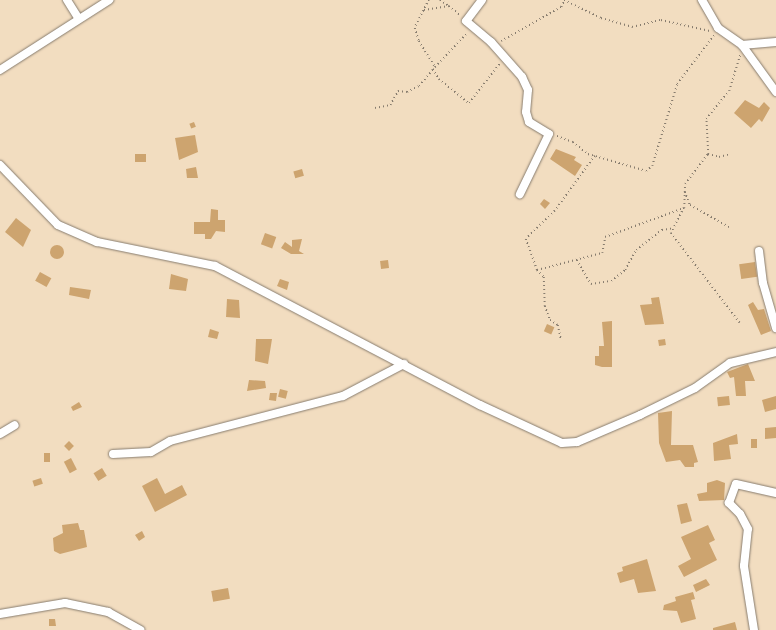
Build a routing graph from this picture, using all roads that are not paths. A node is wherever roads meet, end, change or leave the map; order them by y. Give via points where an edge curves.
1 (67, 0) edge
2 (108, 0) edge
3 (482, 0) edge
4 (702, 0) edge
5 (78, 19) junction
6 (776, 42) edge
7 (742, 45) junction
8 (0, 70) edge
9 (776, 92) edge
10 (0, 165) edge
11 (520, 194) dead end
12 (759, 251) dead end
13 (776, 328) edge
14 (776, 352) edge
15 (404, 364) junction
16 (15, 425) dead end
17 (0, 434) edge
18 (113, 454) dead end
19 (776, 493) edge
20 (0, 614) edge
21 (140, 630) edge
22 (754, 630) edge

1 - 5 street
2 - 5 street
3 - 11 street via 466,21 506,58 528,90 526,112 529,122 549,134
4 - 7 street via 723,34
5 - 8 street
6 - 7 street
7 - 9 street
10 - 15 street via 58,225 97,242 215,266
12 - 13 street via 763,283
14 - 15 street via 730,363 683,394 568,443 480,405
15 - 18 street via 342,396 170,441 151,452
16 - 17 street
19 - 22 street via 739,484 733,486 729,503 740,514 748,529 744,566
20 - 21 street via 65,603 108,612

